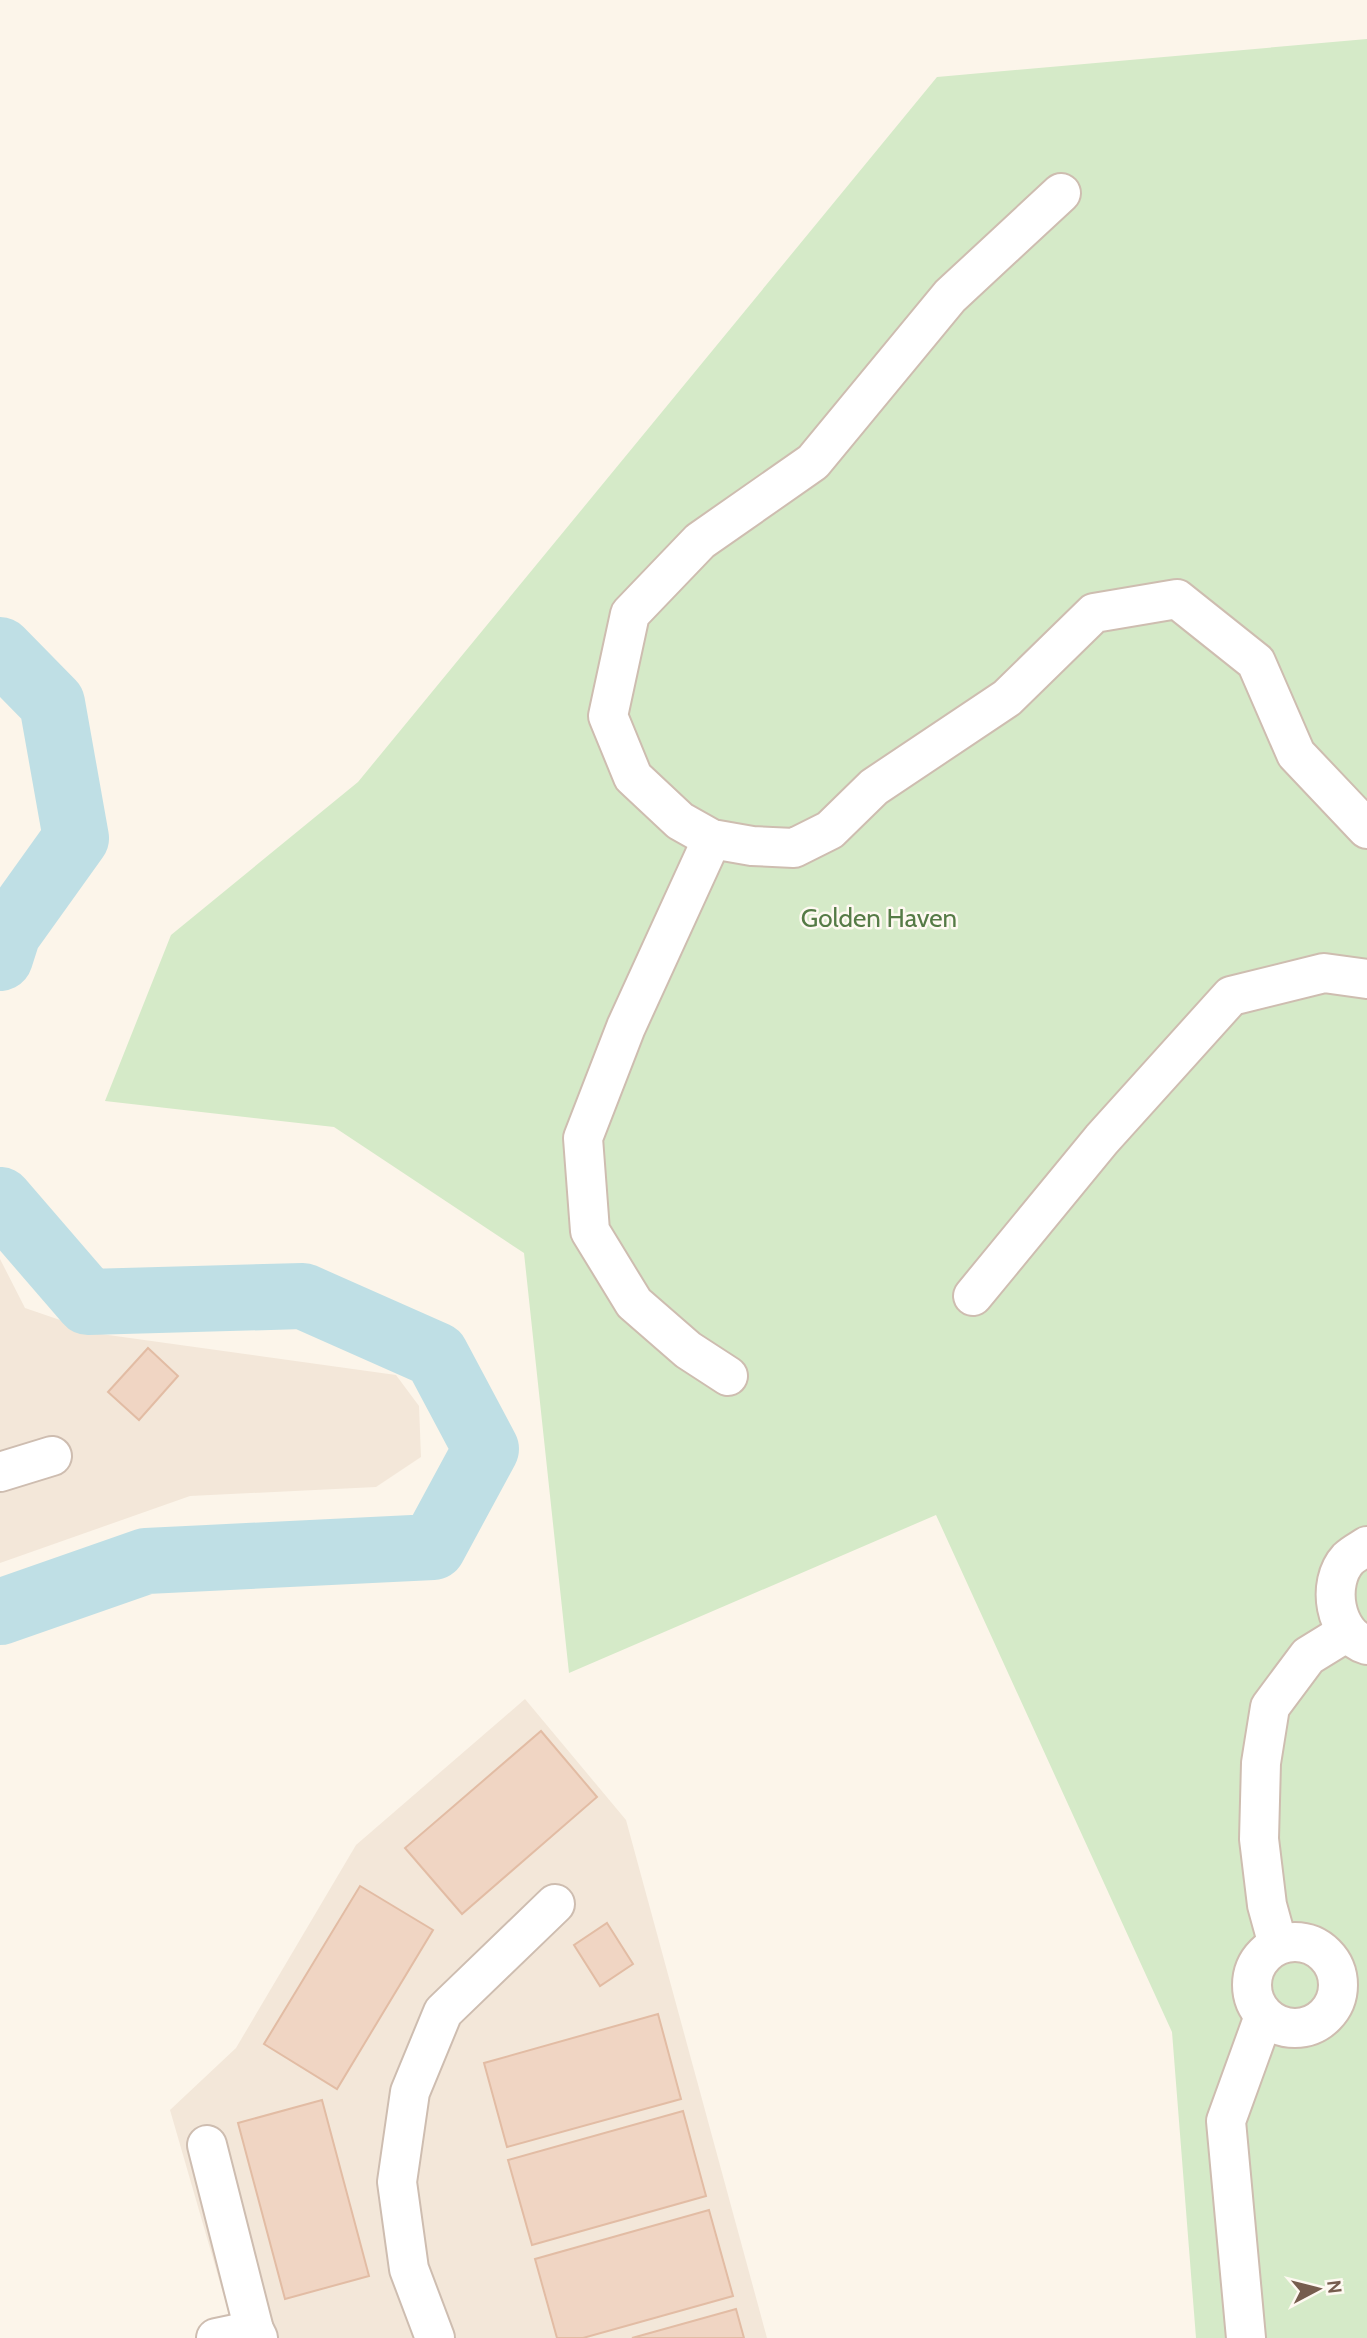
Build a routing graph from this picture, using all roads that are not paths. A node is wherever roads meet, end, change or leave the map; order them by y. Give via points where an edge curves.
1 (1061, 193) dead end
2 (1367, 829) edge
3 (712, 839) junction
4 (1367, 979) edge
5 (973, 1296) dead end
6 (728, 1377) dead end
7 (52, 1456) dead end
8 (0, 1472) edge
9 (1367, 1546) edge
10 (1357, 1639) edge
11 (555, 1904) dead end
12 (1278, 1945) junction
13 (1264, 2016) junction
14 (207, 2145) dead end
15 (256, 2334) edge
16 (216, 2338) edge
17 (435, 2338) edge
18 (1246, 2338) edge

1 - 3 street via 950,296 813,462 700,541 630,614 608,716 633,777 680,821
2 - 3 street via 1296,754 1256,662 1177,599 1094,613 1007,698 874,787 830,830 794,848
3 - 6 street via 626,1027 583,1138 590,1231 634,1303 688,1350
4 - 5 street via 1324,973 1231,996 1102,1139
7 - 8 street
9 - 10 street via 1348,1559 1335,1588 1339,1619
10 - 12 street via 1308,1656 1270,1707 1261,1763 1259,1839 1267,1905
11 - 17 street via 443,2012 410,2092 397,2182 408,2269
12 - 13 street via 1259,1959 1252,1982 1256,2006
12 - 13 street via 1303,1942 1326,1954 1338,1977 1336,2001 1321,2021 1297,2029 1273,2024
13 - 18 street via 1226,2121
14 - 15 street
15 - 16 street

